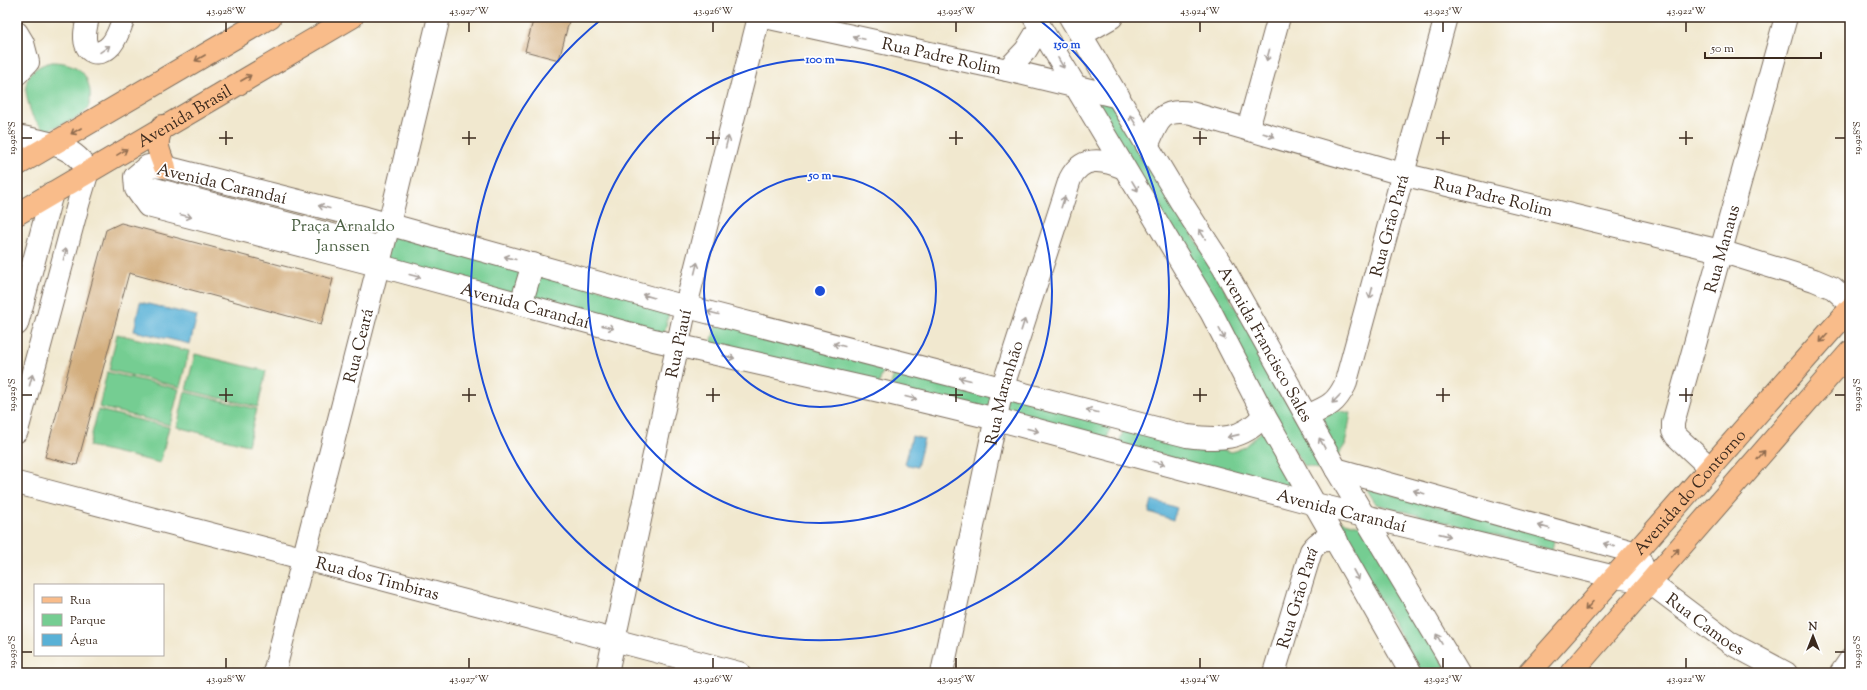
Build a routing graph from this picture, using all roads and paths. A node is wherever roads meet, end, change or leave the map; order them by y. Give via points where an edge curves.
1 (88, 17) edge
2 (124, 17) edge
3 (270, 17) edge
4 (352, 17) edge
5 (439, 17) edge
6 (759, 17) edge
7 (765, 17) edge
8 (1112, 17) edge
9 (1279, 17) edge
10 (1446, 17) edge
11 (1786, 17) edge
12 (1037, 22) edge
13 (1076, 26) edge
14 (17, 33) edge
15 (1007, 70) junction
16 (17, 74) edge
17 (1074, 86) junction
18 (1119, 96) junction
19 (163, 126) junction
20 (1248, 129) junction
21 (17, 136) edge
22 (53, 144) junction
23 (1148, 144) junction
24 (17, 165) edge
25 (165, 167) junction
26 (1124, 168) junction
27 (88, 171) junction
28 (1402, 174) junction
29 (147, 187) dead end
30 (52, 193) junction
31 (17, 214) edge
32 (389, 224) junction
33 (1720, 251) junction
34 (380, 256) junction
35 (533, 264) junction
36 (1239, 298) junction
37 (1850, 303) edge
38 (521, 304) junction
39 (686, 306) junction
40 (1850, 309) edge
41 (1211, 312) junction
42 (17, 324) edge
43 (678, 345) junction
44 (1850, 352) edge
45 (893, 359) junction
46 (1002, 389) junction
47 (884, 392) junction
48 (1264, 415) junction
49 (1308, 416) junction
50 (1121, 418) junction
51 (996, 419) junction
52 (17, 431) edge
53 (1112, 451) junction
54 (1293, 464) junction
55 (1709, 467) junction
56 (1336, 469) junction
57 (17, 483) edge
58 (1314, 504) junction
59 (1366, 517) junction
60 (1581, 538) junction
61 (1337, 541) junction
62 (1637, 553) junction
63 (304, 558) junction
64 (1572, 566) junction
65 (1615, 577) junction
66 (1650, 582) junction
67 (616, 640) junction
68 (1850, 660) edge
69 (274, 673) edge
70 (607, 673) edge
71 (739, 673) edge
72 (942, 673) edge
73 (1274, 673) edge
74 (1411, 673) edge
75 (1458, 673) edge
76 (1529, 673) edge
77 (1571, 673) edge
78 (1786, 673) edge
79 (1841, 673) edge

1 -> 2 street via 85,41 88,49 98,54 112,44
3 -> 22 main road
19 -> 4 main road, Avenida Brasil
5 - 32 street, Rua Ceará
39 -> 6 street, Rua Piauí
15 -> 7 street, Rua Padre Rolim
8 - 13 street
9 -> 20 street
10 - 28 street, Rua Grão Pará
11 - 33 street, Rua Manaus
12 - 15 street via 1026,50
12 -> 17 street, Avenida Francisco Sales
13 - 18 street, Avenida Francisco Sales
14 - 16 street via 23,43 28,62
15 - 17 street, Rua Padre Rolim
17 - 18 street, Rua Padre Rolim
17 - 26 street, Avenida Francisco Sales
23 -> 18 street, Avenida Francisco Sales
19 - 25 main road via 157,138 158,151
27 -> 19 main road, Avenida Brasil
20 - 23 street, Rua Padre Rolim via 1191,113 1170,112 1161,117
20 -> 28 street, Rua Padre Rolim
21 - 22 street
22 - 24 main road
22 - 27 street via 83,161
36 -> 23 street, Avenida Francisco Sales
32 -> 25 street, Avenida Carandaí
25 -> 34 street, Avenida Carandaí via 148,166 136,177 136,189 148,206
26 -> 41 street, Avenida Francisco Sales
46 -> 26 street, Rua Maranhão via 1075,169 1083,163 1095,161 1109,161
27 - 30 main road, Avenida Brasil
52 -> 27 street
28 - 33 street, Rua Padre Rolim
28 -> 49 street, Rua Grão Pará via 1345,385 1339,398 1326,408
29 - 34 street
30 - 31 main road, Avenida Brasil
30 - 42 street
32 - 34 street, Rua Ceará
35 -> 32 street, Avenida Carandaí
33 - 37 street, Rua Padre Rolim via 1814,280 1833,288
33 - 55 street, Rua Manaus via 1673,423 1676,436
34 -> 38 street, Avenida Carandaí
34 - 63 street, Rua Ceará
35 - 38 street
39 -> 35 street, Avenida Carandaí
36 - 41 street
36 - 49 street, Avenida Francisco Sales
38 -> 43 street, Avenida Carandaí
39 - 43 street, Rua Piauí
45 -> 39 street, Avenida Carandaí
40 -> 55 main road, Avenida do Contorno
41 -> 48 street, Avenida Francisco Sales
43 -> 47 street, Avenida Carandaí
43 - 67 street, Rua Piauí
66 -> 44 main road, Avenida do Contorno
46 -> 45 street, Avenida Carandaí
45 - 47 street
50 -> 46 street, Avenida Carandaí
46 - 51 street, Rua Maranhão
47 -> 51 street, Avenida Carandaí
48 -> 50 street, Avenida Carandaí via 1256,426 1242,434 1206,438 1187,436
48 - 54 street, Avenida Francisco Sales
56 -> 49 street, Avenida Francisco Sales
50 - 53 street
51 -> 53 street, Avenida Carandaí
51 - 72 street, Rua Maranhão
53 -> 58 street, Avenida Carandaí
54 - 58 street, Avenida Francisco Sales
54 - 59 street via 1319,488
55 - 62 main road, Avenida do Contorno
56 - 59 street, Avenida Francisco Sales
60 -> 56 street
57 - 63 street, Rua dos Timbiras
58 - 59 street, Avenida Carandaí
58 - 61 street, Avenida Francisco Sales
59 -> 64 street, Avenida Carandaí
75 -> 59 street, Avenida Francisco Sales
62 -> 60 street
60 - 64 street
61 - 73 street, Rua Grão Pará via 1322,540 1311,551
61 -> 74 street, Avenida Francisco Sales
62 - 65 main road, Avenida do Contorno
62 - 66 street
63 - 67 street, Rua dos Timbiras
63 - 69 street, Rua Ceará
64 - 65 street, Avenida Carandaí
65 - 66 street, Avenida Carandaí
65 -> 76 main road, Avenida do Contorno
66 - 77 main road, Avenida do Contorno
66 - 78 street, Rua Camoes via 1730,643
67 - 70 street, Rua Piauí
67 - 71 street, Rua dos Timbiras
68 - 79 street

